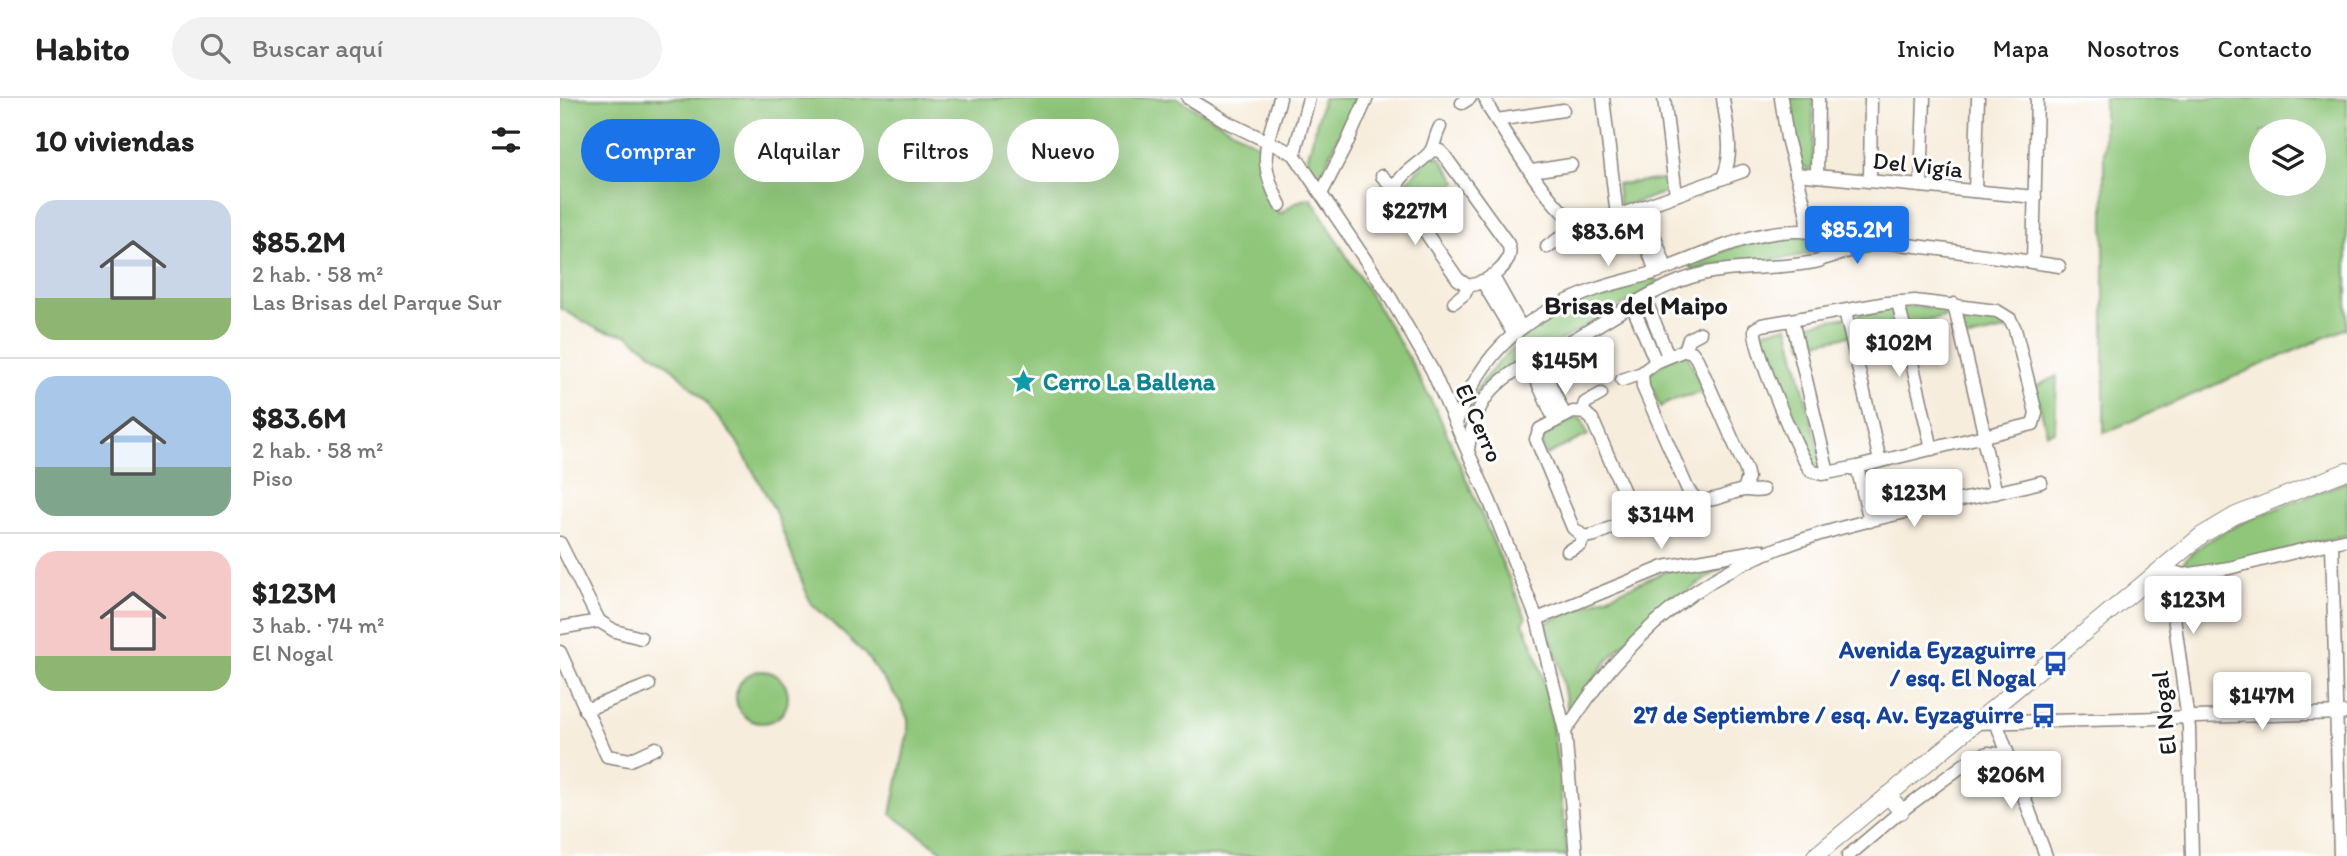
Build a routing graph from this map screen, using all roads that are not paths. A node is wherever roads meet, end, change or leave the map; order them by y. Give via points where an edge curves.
1 (1188, 98) edge
2 (1280, 98) edge
3 (1309, 98) edge
4 (1367, 98) edge
5 (1485, 98) edge
6 (1603, 98) edge
7 (1664, 98) edge
8 (1723, 98) edge
9 (1782, 98) edge
10 (1818, 98) edge
11 (1871, 98) edge
12 (1924, 98) edge
13 (1978, 98) edge
14 (2037, 98) edge
15 (1563, 110) dead end
16 (1497, 120) junction
17 (1440, 127) dead end
18 (1268, 143) junction
19 (1432, 150) junction
20 (1294, 154) junction
21 (1571, 165) dead end
22 (1532, 171) junction
23 (1743, 171) dead end
24 (1797, 174) junction
25 (1382, 176) dead end
26 (1817, 176) junction
27 (1723, 177) junction
28 (1870, 181) junction
29 (1397, 185) junction
30 (1921, 186) junction
31 (1975, 191) junction
32 (1321, 194) junction
33 (1676, 195) junction
34 (2035, 197) junction
35 (1280, 205) dead end
36 (1639, 209) junction
37 (1617, 216) junction
38 (1577, 223) junction
39 (1807, 230) junction
40 (1825, 237) junction
41 (1879, 241) junction
42 (1547, 247) dead end
43 (1825, 258) junction
44 (2033, 262) junction
45 (2059, 266) dead end
46 (1661, 270) junction
47 (1487, 278) junction
48 (1468, 286) junction
49 (1645, 298) junction
50 (1454, 302) dead end
51 (1898, 302) junction
52 (1954, 304) junction
53 (1632, 305) junction
54 (1845, 311) junction
55 (1792, 320) junction
56 (1517, 330) junction
57 (1700, 333) dead end
58 (1685, 349) junction
59 (1668, 356) junction
60 (1533, 361) junction
61 (1656, 362) junction
62 (1642, 373) junction
63 (1622, 380) dead end
64 (1601, 394) dead end
65 (1466, 398) junction
66 (1448, 404) junction
67 (1582, 412) junction
68 (1560, 418) junction
69 (1456, 423) junction
70 (1984, 437) junction
71 (1932, 449) junction
72 (1468, 450) junction
73 (1880, 461) junction
74 (1857, 467) junction
75 (2347, 471) edge
76 (1828, 473) junction
77 (2041, 482) dead end
78 (1744, 489) junction
79 (1763, 490) dead end
80 (1996, 493) junction
81 (1696, 499) junction
82 (1670, 512) dead end
83 (1870, 522) junction
84 (1585, 537) junction
85 (2347, 539) edge
86 (560, 543) edge
87 (2332, 543) junction
88 (1779, 547) junction
89 (1568, 551) dead end
90 (2162, 568) junction
91 (1537, 619) junction
92 (599, 621) junction
93 (560, 628) edge
94 (641, 638) dead end
95 (560, 652) edge
96 (649, 685) dead end
97 (585, 710) junction
98 (2342, 713) edge
99 (2187, 718) junction
100 (1996, 722) junction
101 (1975, 723) junction
102 (1565, 732) junction
103 (656, 748) dead end
104 (2007, 755) junction
105 (1888, 795) junction
106 (1901, 811) junction
107 (1576, 856) edge
108 (1815, 856) edge
109 (1847, 856) edge
110 (2046, 856) edge
111 (2192, 856) edge
112 (2340, 856) edge

1 - 18 street
2 - 18 street
3 - 20 street
4 - 32 street
5 - 16 street
6 - 37 street
7 - 33 street
8 - 27 street via 1730,155
9 - 24 street
10 - 26 street
11 - 28 street
12 - 30 street
13 - 31 street
14 - 34 street
15 - 16 street
16 - 22 street
17 - 19 street
18 - 20 street
18 - 35 street via 1267,176
19 - 29 street
19 - 47 street via 1444,155 1508,244 1507,263
20 - 32 street, El Cerro
21 - 22 street
22 - 38 street via 1560,210
23 - 27 street
24 - 26 street, Del Vigía
24 - 39 street
25 - 29 street
26 - 28 street, Del Vigía
27 - 33 street
28 - 30 street, Del Vigía
29 - 48 street via 1429,238
30 - 31 street, Del Vigía
31 - 34 street, Del Vigía
32 - 66 street, El Cerro via 1402,317
33 - 36 street
34 - 44 street
36 - 37 street
36 - 46 street
37 - 38 street
38 - 42 street
39 - 40 street
39 - 46 street via 1745,239
40 - 41 street
40 - 43 street via 1833,247
41 - 43 street
41 - 44 street
43 - 49 street via 1706,273
44 - 45 street
46 - 56 street via 1556,305
47 - 48 street
47 - 56 street
48 - 50 street
49 - 53 street
49 - 59 street
51 - 52 street
51 - 54 street
51 - 71 street
52 - 70 street
52 - 70 street via 2004,313 2010,319 2036,413 2031,426
53 - 60 street
53 - 61 street
54 - 55 street
54 - 73 street
55 - 76 street
55 - 76 street via 1762,325 1754,331 1756,345 1808,467 1814,473
56 - 65 street
57 - 58 street via 1689,339
58 - 59 street
58 - 78 street via 1697,359 1746,470
59 - 61 street
60 - 68 street
60 - 72 street via 1489,393 1473,426
61 - 62 street
62 - 63 street
62 - 81 street via 1643,387
64 - 67 street via 1585,403
65 - 66 street
65 - 69 street
66 - 69 street, El Cerro
67 - 68 street
67 - 84 street via 1592,419 1630,505 1624,522
68 - 84 street via 1537,433 1538,447 1573,528
69 - 72 street, El Cerro
70 - 71 street
70 - 80 street
71 - 73 street
72 - 91 street, El Cerro
73 - 74 street
74 - 76 street
74 - 83 street
75 - 90 main road via 2225,520
77 - 80 street
78 - 79 street
78 - 81 street via 1712,500
80 - 83 street
81 - 82 street via 1688,507
83 - 88 street
84 - 89 street
85 - 87 street
86 - 92 street
87 - 90 street via 2189,575
87 - 98 street
88 - 91 street via 1664,567
88 - 102 street via 1720,577 1664,615 1614,664
90 - 99 street, El Nogal via 2170,587
90 - 101 main road
91 - 102 street, El Cerro
92 - 93 street
92 - 94 street
95 - 97 street
96 - 97 street
97 - 103 street via 607,756 630,760
98 - 99 street
98 - 112 street
99 - 100 street
99 - 111 street, El Nogal
100 - 101 street
100 - 104 street
101 - 105 main road
102 - 107 street, El Cerro
104 - 106 street via 1988,753 1973,758
104 - 110 street
105 - 106 main road
105 - 108 main road
106 - 109 street

